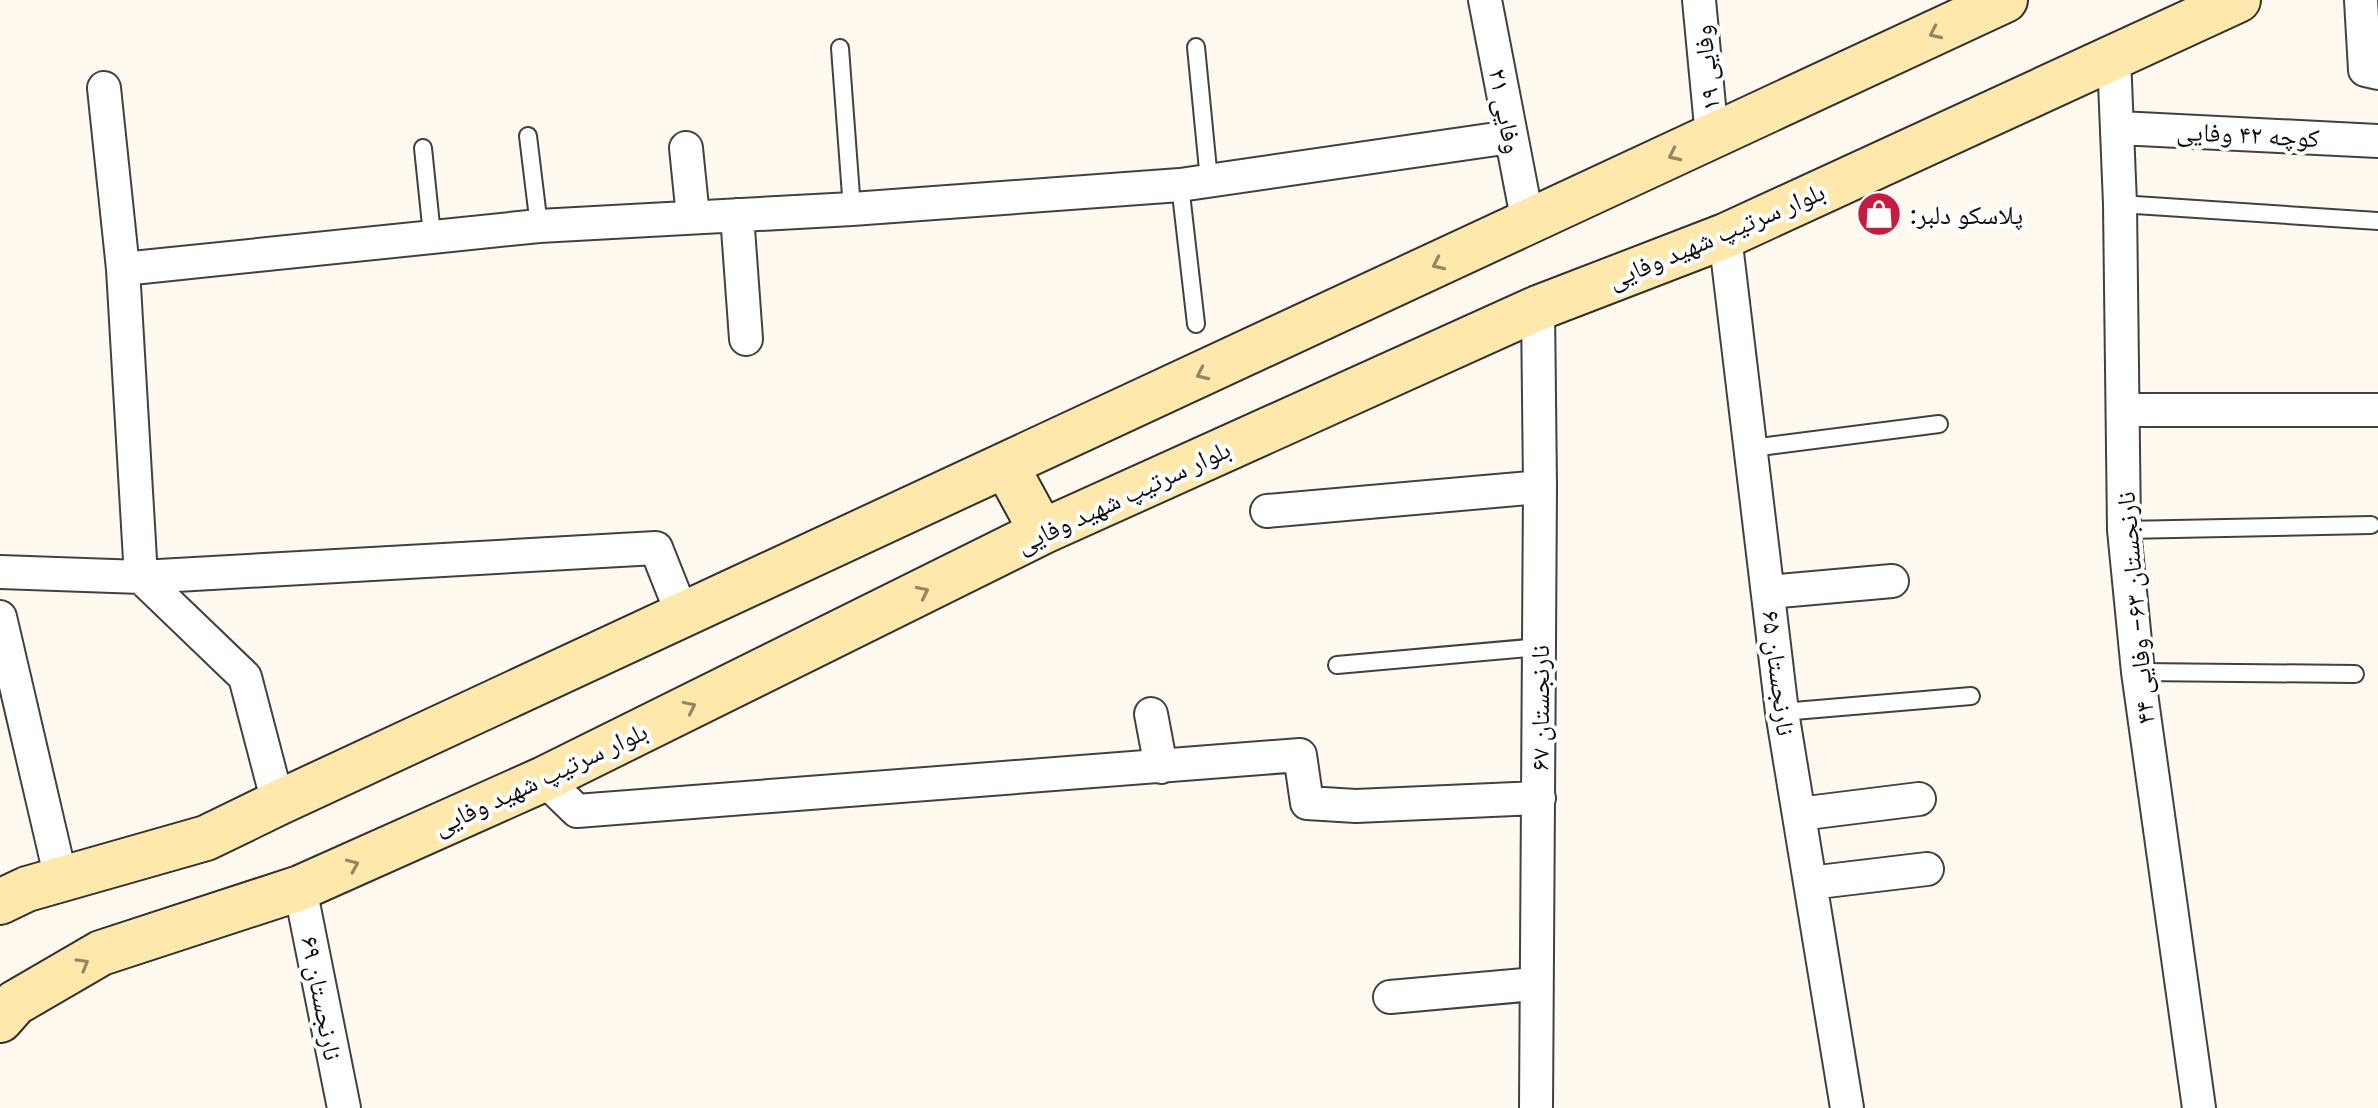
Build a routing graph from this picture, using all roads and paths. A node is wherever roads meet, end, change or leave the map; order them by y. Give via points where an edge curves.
1 (1485, 0) edge
2 (1699, 0) edge
3 (2005, 0) edge
4 (2238, 0) edge
5 (2361, 0) edge
6 (1196, 47) dead end
7 (840, 48) dead end
8 (2114, 57) junction
9 (2378, 73) edge
10 (104, 88) dead end
11 (2119, 128) junction
12 (528, 136) dead end
13 (1510, 137) junction
14 (1712, 137) junction
15 (2378, 141) edge
16 (423, 148) dead end
17 (686, 148) dead end
18 (1194, 183) junction
19 (2120, 204) junction
20 (852, 209) junction
21 (737, 215) junction
22 (693, 217) junction
23 (2378, 221) edge
24 (1528, 223) junction
25 (539, 226) junction
26 (432, 235) junction
27 (1725, 236) junction
28 (123, 269) junction
29 (1538, 308) junction
30 (1196, 324) dead end
31 (746, 339) dead end
32 (2124, 410) junction
33 (2378, 410) edge
34 (1939, 424) dead end
35 (1752, 448) junction
36 (1006, 466) junction
37 (1540, 487) junction
38 (1267, 511) dead end
39 (2371, 525) dead end
40 (2124, 530) junction
41 (1042, 532) junction
42 (0, 572) edge
43 (141, 577) junction
44 (1892, 581) dead end
45 (1768, 592) junction
46 (683, 616) junction
47 (0, 617) edge
48 (1539, 647) junction
49 (1337, 665) dead end
50 (2138, 672) junction
51 (2355, 674) dead end
52 (1971, 696) dead end
53 (1782, 712) junction
54 (1151, 714) dead end
55 (1161, 767) junction
56 (544, 779) junction
57 (1539, 798) junction
58 (1919, 799) dead end
59 (278, 803) junction
60 (1799, 814) junction
61 (1927, 869) dead end
62 (61, 879) junction
63 (1810, 883) junction
64 (300, 888) junction
65 (0, 902) edge
66 (1535, 984) junction
67 (1390, 997) dead end
68 (8, 1011) edge
69 (0, 1043) edge
70 (344, 1108) edge
71 (1536, 1108) edge
72 (1847, 1108) edge
73 (2199, 1108) edge

1 - 13 street, وفایی ۲۱
2 - 14 street, وفایی ۱۹
3 -> 14 main road
4 - 8 main road, بلوار سرتیپ شهید وفایی
5 - 9 street via 2365,70
6 - 18 lane
7 - 20 lane
8 - 11 street, نارنجستان ۶۳- وفایی ۴۴
8 - 27 main road, بلوار سرتیپ شهید وفایی
10 - 28 street
11 - 15 street, کوچه ۴۲ وفایی
11 - 19 street, نارنجستان ۶۳- وفایی ۴۴
12 - 25 lane
13 - 18 street
13 - 24 street, وفایی ۲۱
14 -> 24 main road
16 - 26 lane
17 - 22 street
18 - 20 street
18 - 30 lane
19 - 23 lane
19 - 32 street, نارنجستان ۶۳- وفایی ۴۴
20 - 21 street
21 - 22 street
21 - 31 street
22 - 25 street
24 -> 36 main road
25 - 26 street
26 - 28 street
27 - 29 main road, بلوار سرتیپ شهید وفایی
27 - 35 street, نارنجستان ۶۵
28 - 43 street
29 - 37 street, نارنجستان ۶۷
29 - 41 main road, بلوار سرتیپ شهید وفایی
32 - 33 street
32 - 40 street, نارنجستان ۶۳- وفایی ۴۴
34 - 35 lane
35 - 45 street, نارنجستان ۶۵
36 - 41 main road
36 - 46 main road
37 - 38 street
37 - 48 street, نارنجستان ۶۷
39 - 40 lane
40 - 50 street, نارنجستان ۶۳- وفایی ۴۴
56 -> 41 main road, بلوار سرتیپ شهید وفایی
42 - 43 street
43 - 46 street via 656,548
43 - 59 street via 245,677
44 - 45 street
45 - 53 street, نارنجستان ۶۵
46 - 59 main road
47 - 62 street
48 - 49 lane
48 - 57 street, نارنجستان ۶۷
50 - 51 lane
50 - 73 street, نارنجستان ۶۳- وفایی ۴۴
52 - 53 lane
53 - 60 street, نارنجستان ۶۵
54 - 55 street
55 - 56 street via 577,811
55 - 57 street via 1300,755 1307,803 1356,806
64 -> 56 main road, بلوار سرتیپ شهید وفایی
57 - 66 street, نارنجستان ۶۷
58 - 60 street
59 - 62 main road via 206,838
60 - 63 street, نارنجستان ۶۵
61 - 63 street
62 - 65 main road
63 - 72 street, نارنجستان ۶۵
68 -> 64 main road, بلوار سرتیپ شهید وفایی via 101,953
64 - 70 street, نارنجستان ۶۹
66 - 67 street
66 - 71 street, نارنجستان ۶۷
68 - 69 main road

